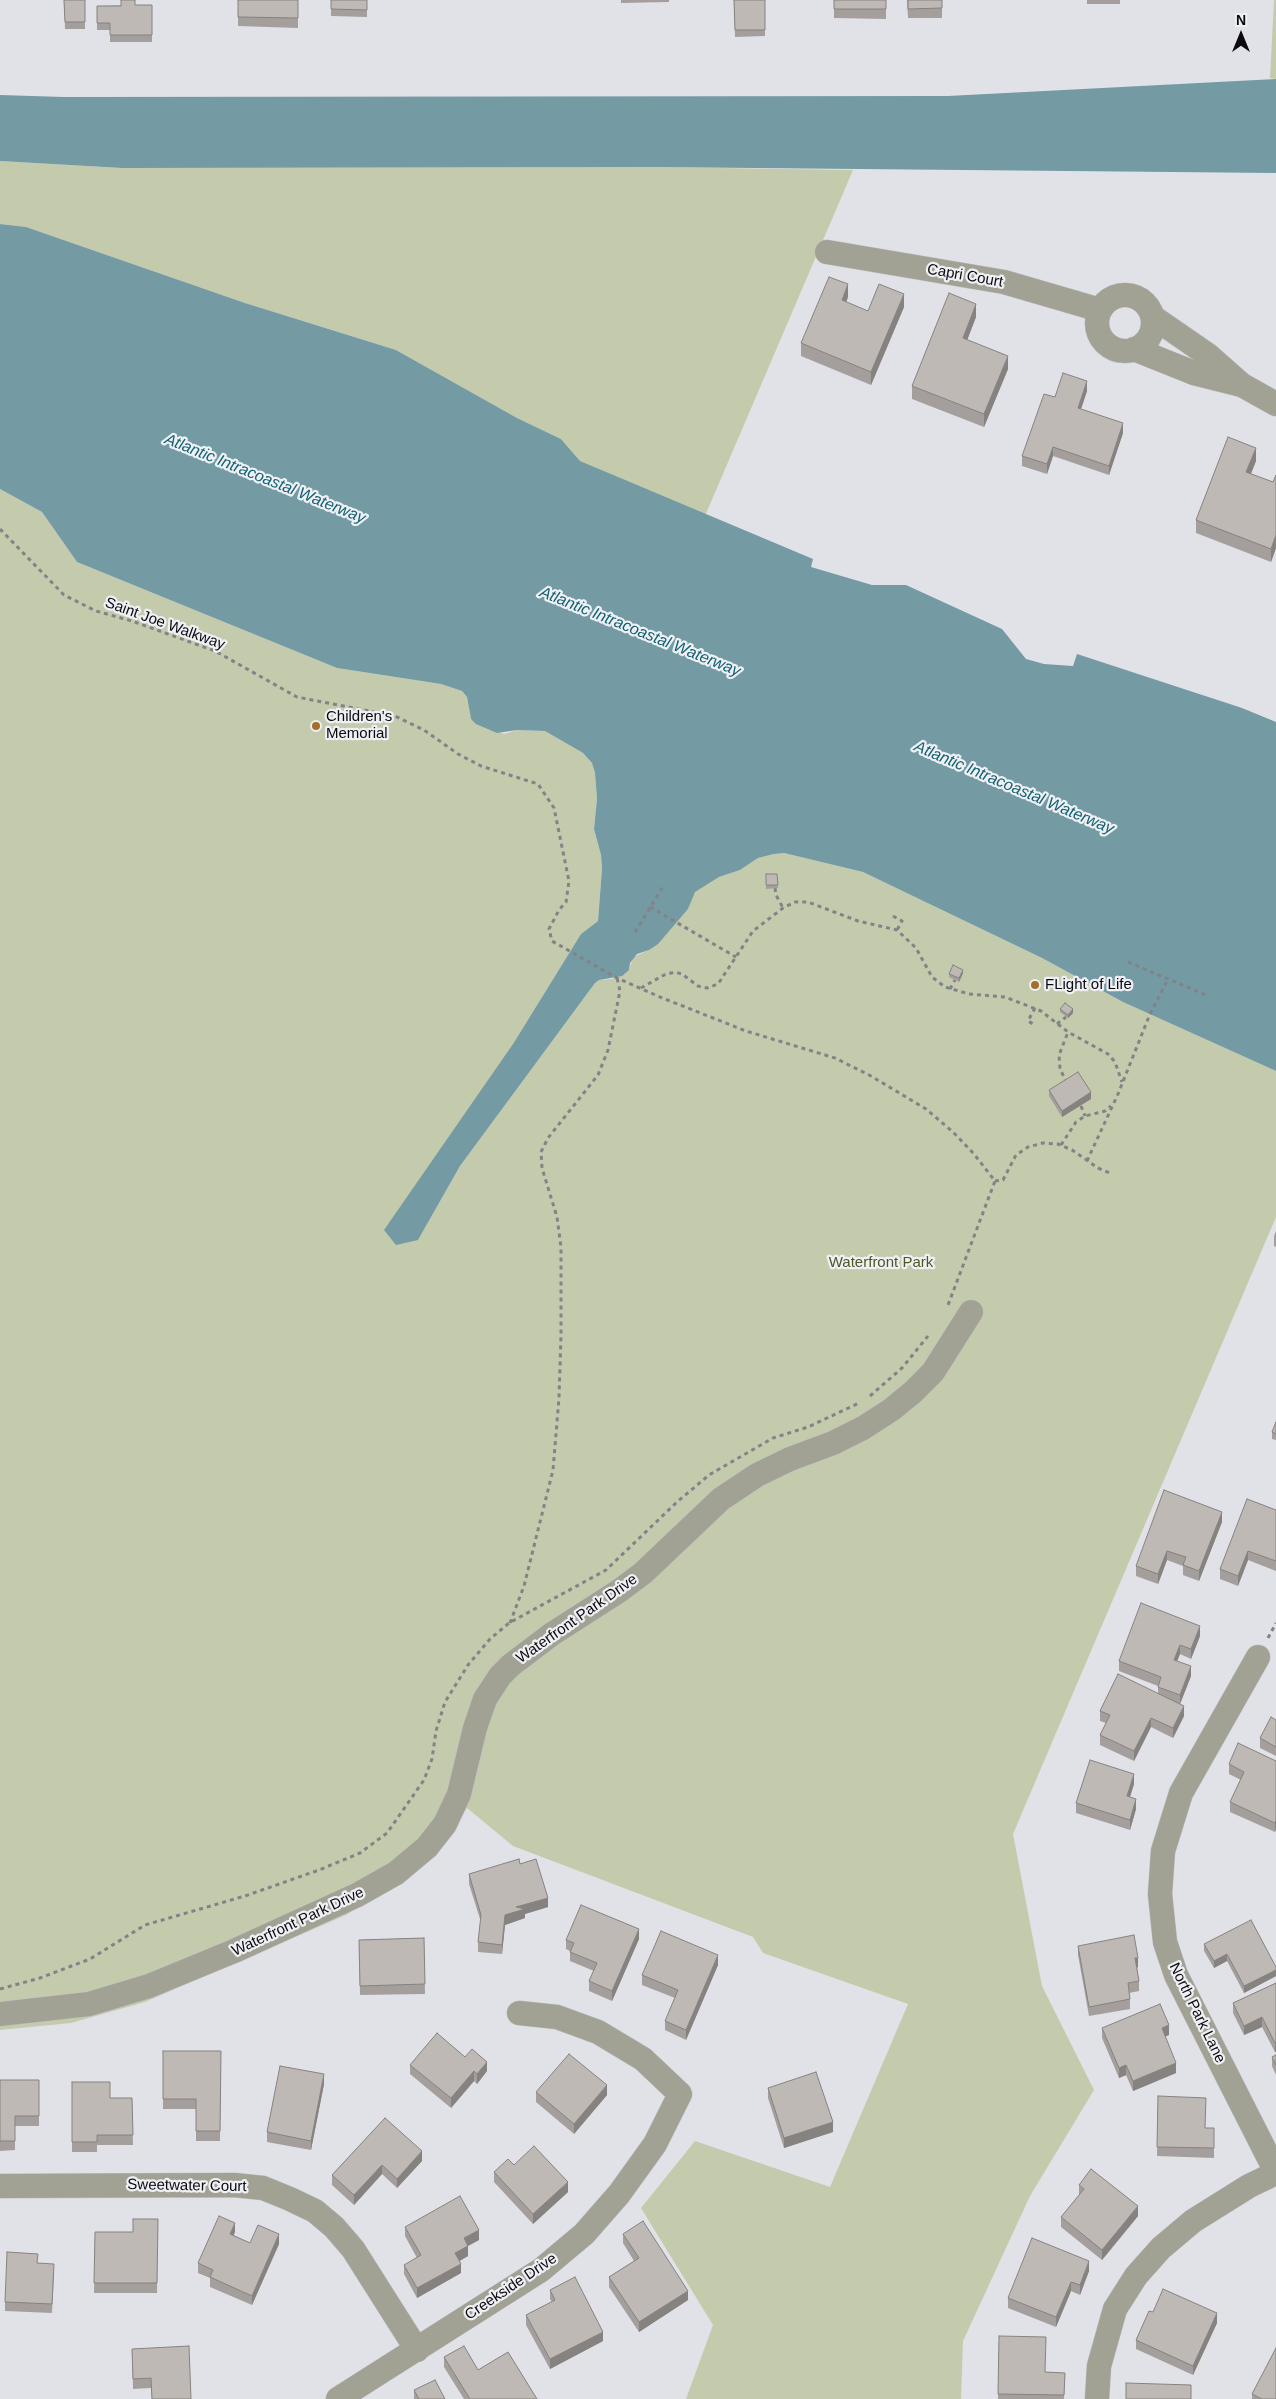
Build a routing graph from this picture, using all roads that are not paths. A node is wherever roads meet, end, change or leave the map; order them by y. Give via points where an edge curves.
1 (827, 252) dead end
2 (1100, 310) junction
3 (1152, 317) junction
4 (1134, 349) junction
5 (1242, 385) junction
6 (1276, 404) edge
7 (971, 1312) dead end
8 (1258, 1657) dead end
9 (519, 2013) dead end
10 (0, 2014) edge
11 (1276, 2172) edge
12 (0, 2186) edge
13 (417, 2350) junction
14 (338, 2399) edge
15 (1097, 2399) edge

1 - 2 street, Capri Court via 1004,282
2 - 3 street via 1114,297 1132,296 1143,301
2 - 4 street via 1098,329 1104,341 1114,348
3 - 4 street via 1149,336
3 - 5 street via 1208,355
4 - 5 street via 1194,373
5 - 6 street
7 - 10 street, Waterfront Park Drive via 933,1372 891,1410 863,1428 757,1475 720,1499 643,1573 511,1665 485,1699 459,1794 445,1824 427,1847 396,1873 357,1896 149,1986 89,2004
8 - 11 street, North Park Lane via 1181,1793 1163,1851 1160,1894 1165,1942 1176,1975
9 - 13 street, Creekside Drive via 557,2017 598,2032 643,2059 680,2094 655,2144 619,2194 584,2234 541,2270
11 - 15 street via 1193,2220 1136,2276 1115,2309 1099,2366
12 - 13 street, Sweetwater Court via 234,2185 263,2188 315,2211 334,2227 353,2249
13 - 14 street, Creekside Drive

